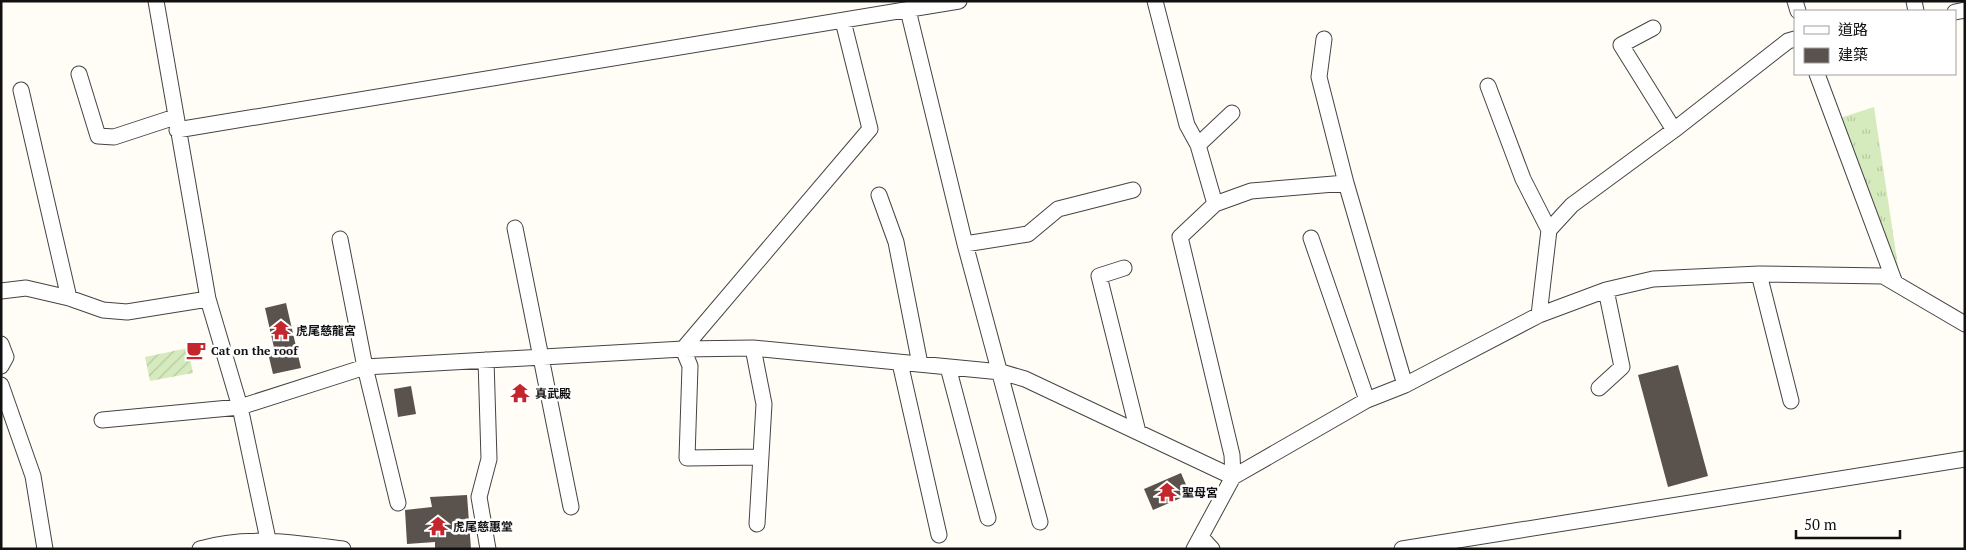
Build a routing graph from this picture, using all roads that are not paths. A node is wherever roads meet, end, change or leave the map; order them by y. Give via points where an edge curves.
1 (156, 1) edge
2 (958, 1) edge
3 (1155, 1) edge
4 (908, 10) junction
5 (843, 21) junction
6 (1653, 28) dead end
7 (1324, 39) dead end
8 (1794, 39) edge
9 (79, 74) dead end
10 (1817, 75) edge
11 (1488, 86) dead end
12 (21, 90) dead end
13 (1232, 113) dead end
14 (176, 124) junction
15 (1674, 130) junction
16 (1198, 146) junction
17 (1346, 183) junction
18 (1134, 190) dead end
19 (879, 195) dead end
20 (1215, 204) junction
21 (515, 228) dead end
22 (1549, 230) junction
23 (1310, 238) dead end
24 (340, 239) dead end
25 (965, 244) junction
26 (1124, 268) dead end
27 (1759, 274) junction
28 (1895, 283) junction
29 (1606, 290) junction
30 (1, 291) edge
31 (69, 298) junction
32 (208, 299) junction
33 (1539, 315) junction
34 (1965, 324) edge
35 (1, 344) edge
36 (753, 348) junction
37 (683, 349) junction
38 (543, 357) junction
39 (486, 360) junction
40 (900, 363) junction
41 (920, 364) junction
42 (1, 366) edge
43 (948, 367) junction
44 (365, 368) junction
45 (1001, 372) junction
46 (1, 385) edge
47 (1405, 385) junction
48 (1599, 388) dead end
49 (1367, 400) junction
50 (1791, 401) dead end
51 (240, 407) junction
52 (102, 420) dead end
53 (1138, 432) junction
54 (760, 456) junction
55 (1965, 458) edge
56 (1232, 477) junction
57 (398, 503) dead end
58 (571, 507) dead end
59 (988, 518) dead end
60 (1040, 522) dead end
61 (757, 524) dead end
62 (939, 535) dead end
63 (1198, 543) edge
64 (270, 544) edge
65 (45, 549) edge
66 (200, 549) edge
67 (343, 549) edge
68 (488, 549) edge
69 (1212, 549) edge
70 (1402, 549) edge

1 - 14 street
2 - 4 street
3 - 16 street via 1187,125
4 - 5 street
4 - 25 street
5 - 14 street
5 - 37 street via 870,129
6 - 15 street via 1621,45
7 - 17 street via 1319,77
8 - 15 street
9 - 14 street via 98,136
10 - 28 street
11 - 22 street via 1523,179
12 - 31 street
13 - 16 street
14 - 32 street
15 - 22 street via 1572,205
16 - 20 street
17 - 20 street via 1251,191
17 - 47 street
18 - 25 street via 1058,209 1028,234
19 - 41 street via 896,242
20 - 56 street via 1180,236 1232,455
21 - 38 street
22 - 33 street
23 - 49 street
24 - 44 street
25 - 45 street
26 - 53 street via 1099,276
27 - 28 street via 1883,276
27 - 29 street via 1653,279
27 - 50 street
28 - 34 street
29 - 33 street
29 - 48 street via 1622,367
30 - 31 street via 26,288
31 - 32 street via 103,310 126,312
32 - 51 street
33 - 47 street
35 - 42 street via 6,357
36 - 37 street
36 - 40 street
36 - 54 street via 764,404
37 - 38 street
37 - 54 street via 690,366 687,458
38 - 39 street
38 - 58 street
39 - 44 street
39 - 68 street via 489,459 479,498
40 - 41 street
40 - 62 street
41 - 43 street
43 - 45 street
43 - 59 street
44 - 51 street
44 - 57 street
45 - 53 street via 1025,379
45 - 60 street
46 - 65 street via 33,476
47 - 49 street
49 - 56 street
51 - 52 street
51 - 64 street
53 - 56 street
54 - 61 street
55 - 70 street
56 - 63 street
63 - 69 street
64 - 66 street via 215,544
64 - 67 street

